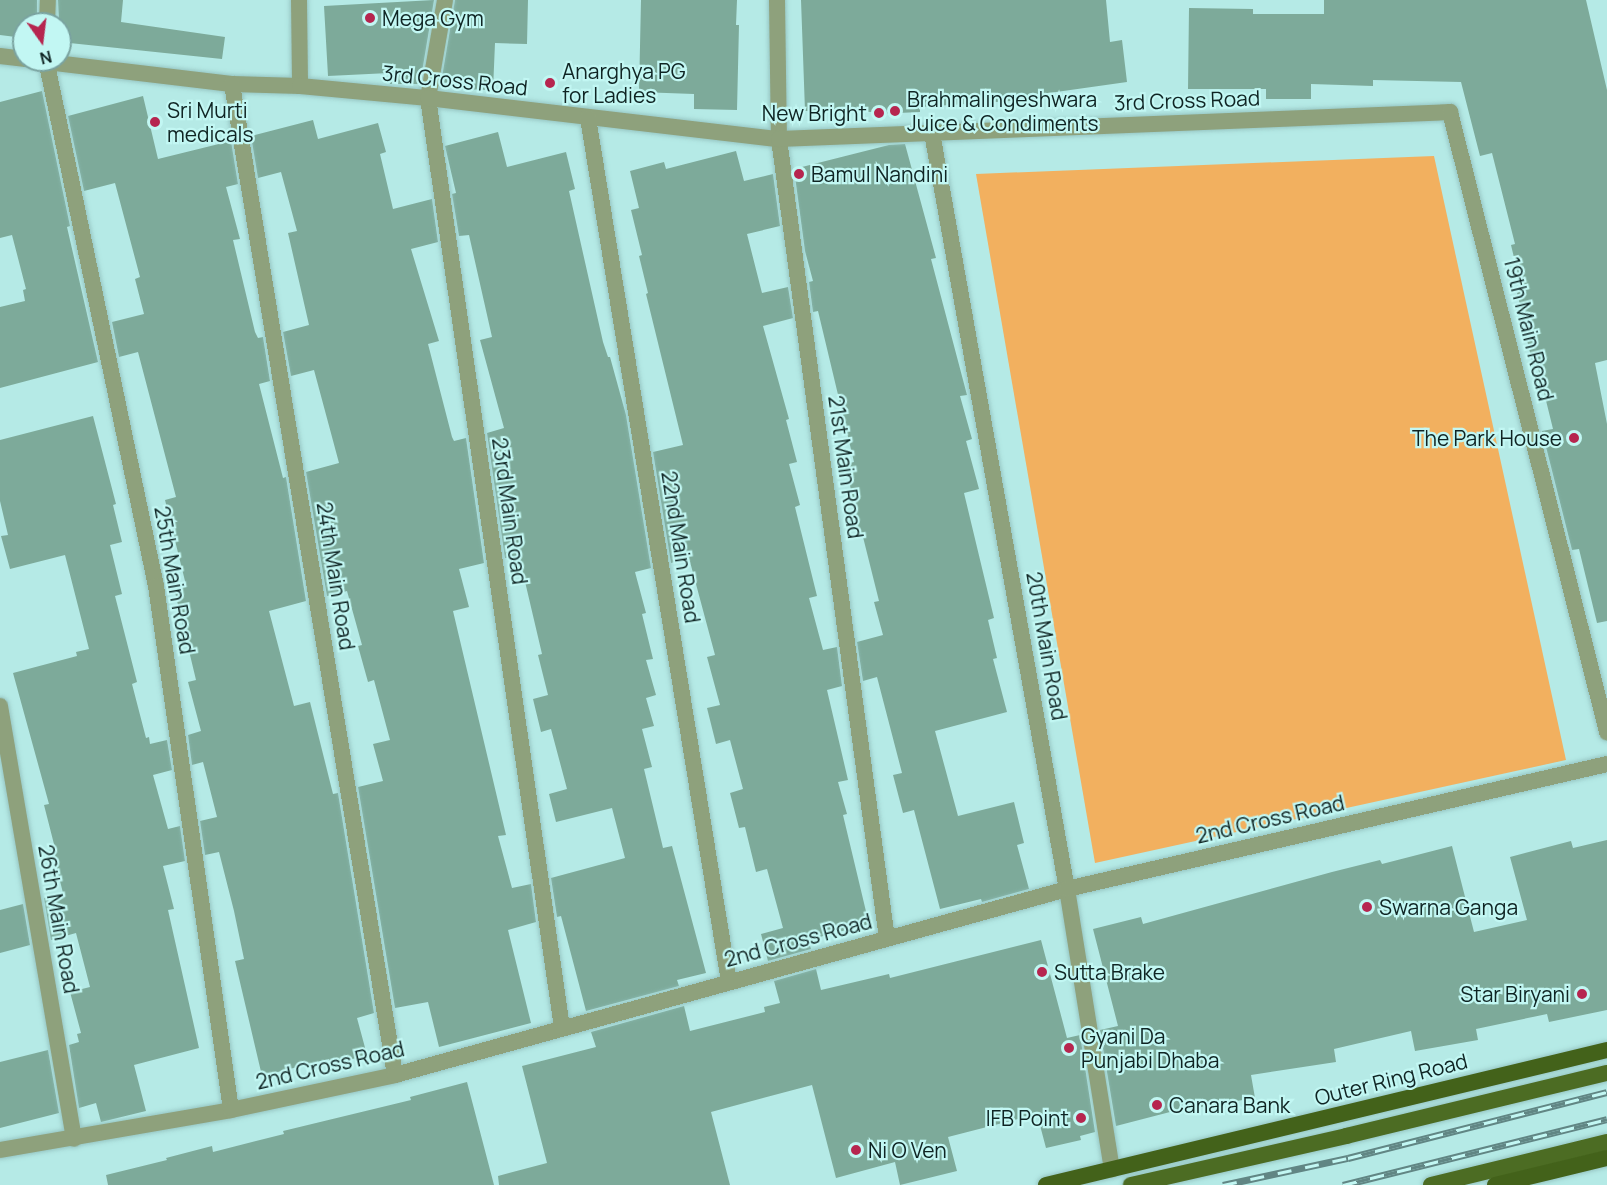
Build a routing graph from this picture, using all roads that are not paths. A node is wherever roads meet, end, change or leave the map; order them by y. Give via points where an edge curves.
1 (299, 0) edge
2 (445, 0) edge
3 (777, 0) edge
4 (72, 65) edge
5 (42, 72) edge
6 (232, 84) junction
7 (300, 86) junction
8 (428, 98) junction
9 (1450, 112) joint
10 (588, 118) junction
11 (932, 133) junction
12 (779, 139) junction
13 (0, 706) edge
14 (1607, 732) edge
15 (1607, 764) edge
16 (1067, 889) junction
17 (887, 939) junction
18 (729, 982) junction
19 (562, 1028) junction
20 (1607, 1050) edge
21 (1607, 1073) edge
22 (395, 1075) junction
23 (231, 1110) junction
24 (74, 1139) junction
25 (1607, 1142) edge
26 (0, 1150) edge
27 (1607, 1158) edge
28 (1112, 1169) junction
29 (1046, 1185) edge
30 (1131, 1185) edge
31 (1431, 1185) edge
32 (1494, 1185) edge

1 - 7 street
2 - 8 street, 23rd Main Road
3 - 12 street, 21st Main Road
4 - 6 street, 3rd Cross Road
5 - 23 street, 25th Main Road via 156,586
6 - 7 street, 3rd Cross Road
6 - 22 street, 24th Main Road
7 - 8 street, 3rd Cross Road
8 - 10 street, 3rd Cross Road
8 - 19 street, 23rd Main Road
9 - 11 street, 3rd Cross Road
9 - 14 street, 19th Main Road
10 - 12 street, 3rd Cross Road
10 - 18 street, 22nd Main Road
11 - 12 street, 3rd Cross Road
11 - 16 street, 20th Main Road
12 - 17 street, 21st Main Road
13 - 24 street, 26th Main Road
15 - 16 street, 2nd Cross Road
16 - 17 street, 2nd Cross Road
16 - 28 street, 20th Main Road
17 - 18 street, 2nd Cross Road
18 - 19 street, 2nd Cross Road
19 - 22 street, 2nd Cross Road
20 - 28 highway, Outer Ring Road
21 - 30 main road
22 - 23 street, 2nd Cross Road
23 - 24 street, 2nd Cross Road
24 - 26 street, 2nd Cross Road
25 - 31 main road
27 - 32 highway
28 - 29 highway, Outer Ring Road

